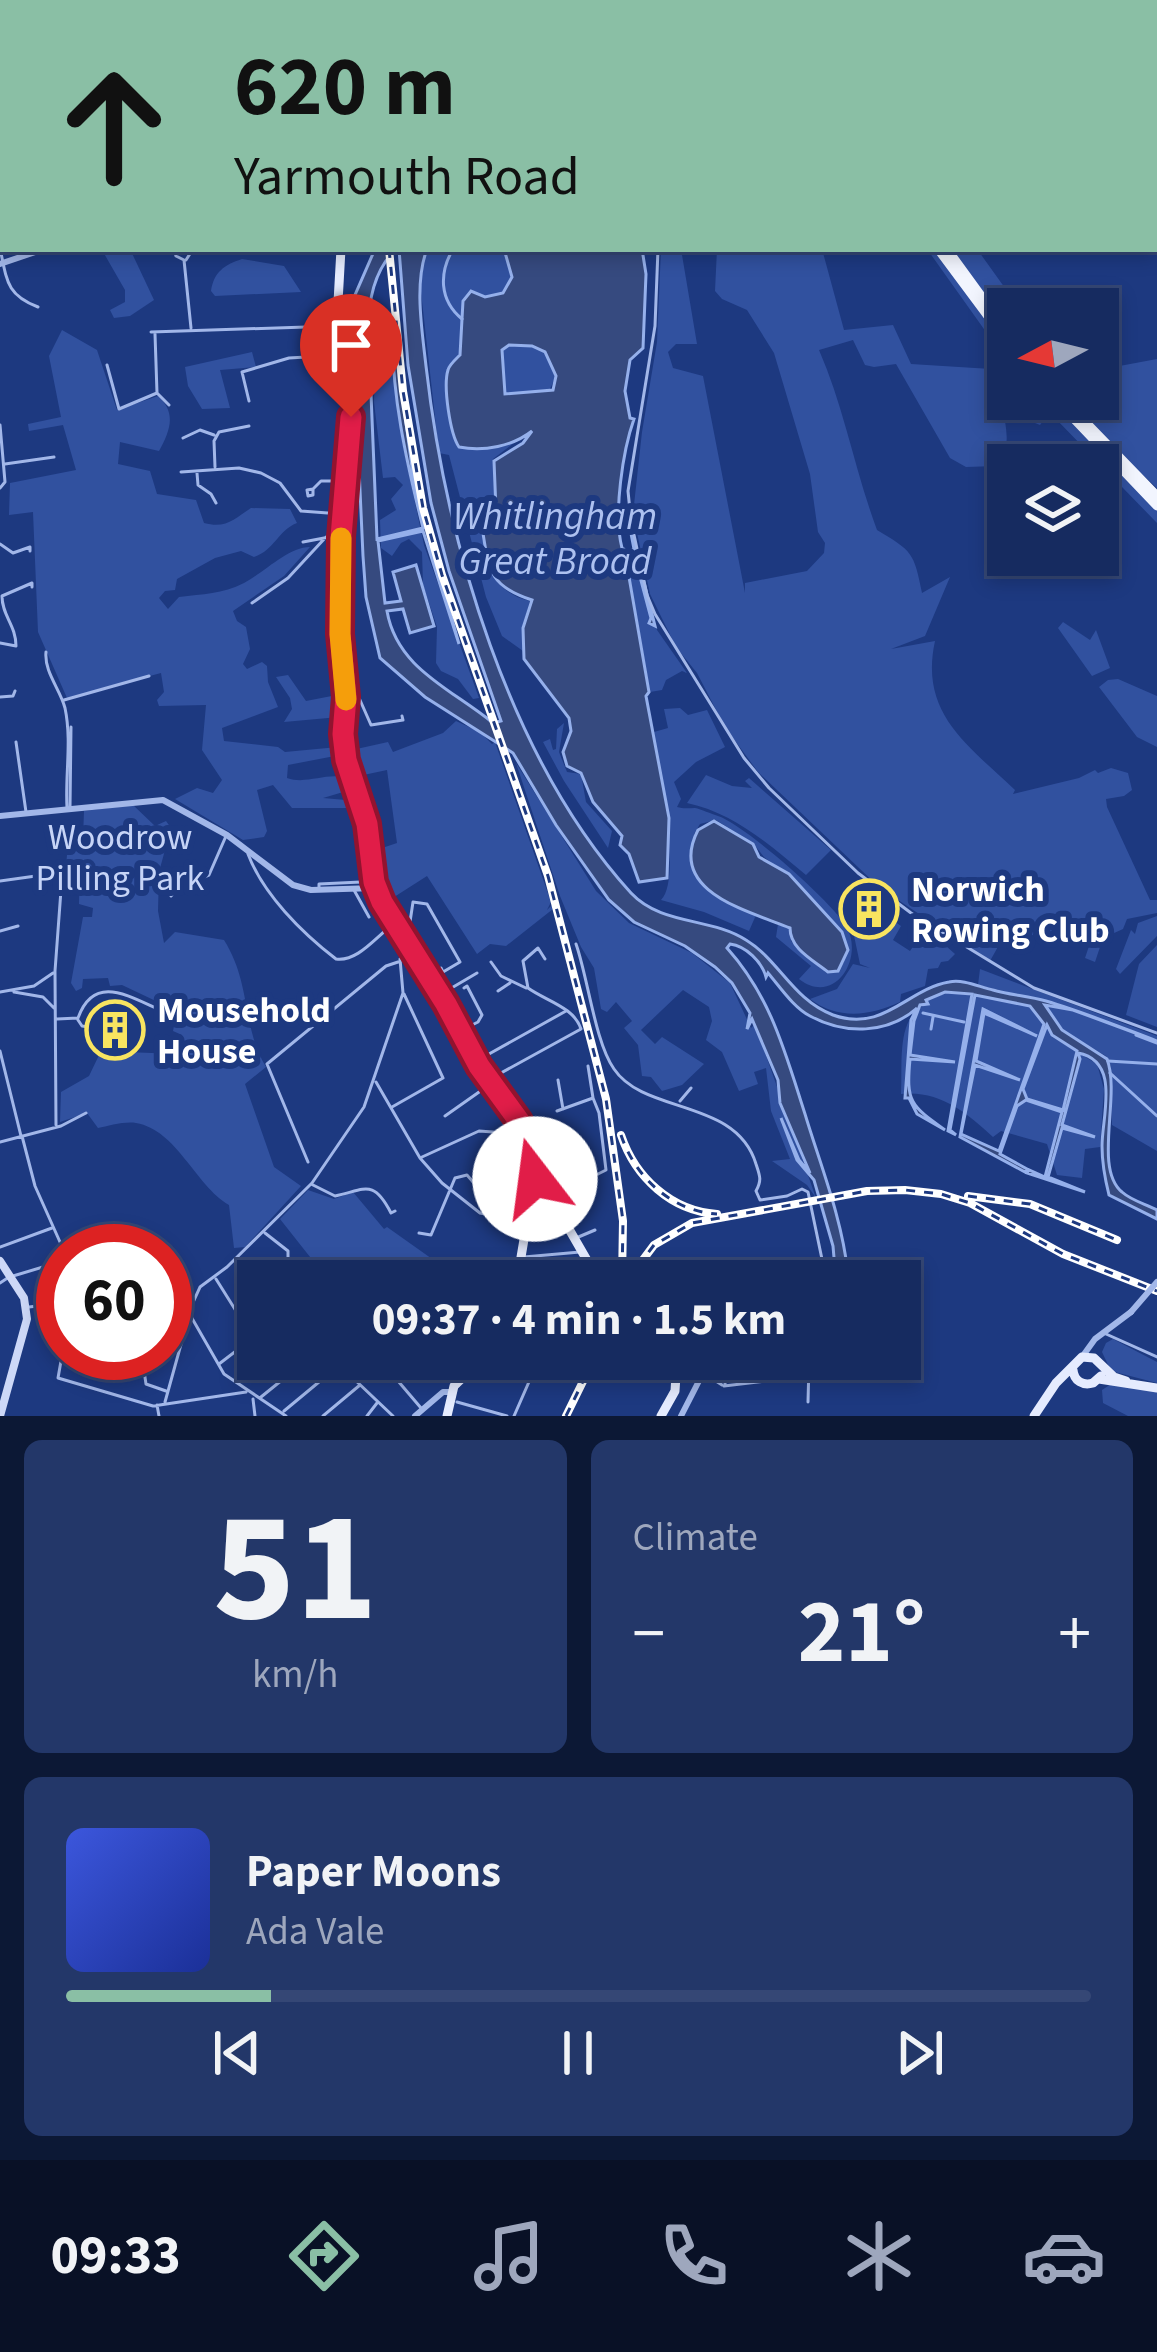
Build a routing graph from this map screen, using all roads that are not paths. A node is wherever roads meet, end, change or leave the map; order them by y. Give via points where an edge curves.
1 (36, 252) edge
2 (175, 252) edge
3 (191, 252) edge
4 (341, 252) edge
5 (658, 252) edge
6 (944, 252) edge
7 (944, 252) edge
8 (184, 260) junction
9 (2, 264) edge
10 (987, 306) edge
11 (36, 308) dead end
12 (987, 313) edge
13 (338, 326) junction
14 (191, 330) junction
15 (342, 354) junction
16 (106, 365) dead end
17 (332, 373) dead end
18 (347, 388) junction
19 (157, 394) junction
20 (249, 401) dead end
21 (169, 405) dead end
22 (1078, 420) edge
23 (1080, 420) edge
24 (0, 425) edge
25 (249, 426) dead end
26 (216, 436) junction
27 (183, 438) dead end
28 (54, 457) dead end
29 (3, 465) junction
30 (215, 469) junction
31 (196, 471) junction
32 (181, 472) dead end
33 (348, 482) junction
34 (0, 488) edge
35 (313, 489) dead end
36 (1157, 496) edge
37 (216, 503) dead end
38 (1157, 506) edge
39 (343, 514) junction
40 (3, 536) dead end
41 (341, 536) junction
42 (326, 537) junction
43 (303, 542) dead end
44 (0, 543) edge
45 (30, 547) dead end
46 (32, 583) dead end
47 (1, 596) edge
48 (252, 603) dead end
49 (0, 644) edge
50 (46, 652) dead end
51 (149, 677) dead end
52 (346, 688) junction
53 (17, 695) dead end
54 (0, 697) edge
55 (63, 700) junction
56 (412, 718) dead end
57 (71, 727) dead end
58 (16, 742) dead end
59 (68, 810) junction
60 (26, 814) junction
61 (0, 817) edge
62 (227, 835) junction
63 (255, 862) junction
64 (0, 881) edge
65 (357, 883) junction
66 (378, 884) junction
67 (410, 890) dead end
68 (174, 896) dead end
69 (415, 901) junction
70 (369, 917) dead end
71 (394, 922) junction
72 (446, 922) dead end
73 (18, 926) dead end
74 (440, 926) junction
75 (0, 931) edge
76 (576, 944) dead end
77 (411, 948) junction
78 (545, 959) dead end
79 (400, 962) junction
80 (491, 962) dead end
81 (55, 971) junction
82 (444, 972) dead end
83 (477, 973) dead end
84 (511, 982) junction
85 (527, 985) junction
86 (464, 988) dead end
87 (498, 991) dead end
88 (3, 992) edge
89 (403, 993) junction
90 (440, 994) junction
91 (557, 998) dead end
92 (558, 1005) junction
93 (56, 1008) junction
94 (568, 1010) junction
95 (56, 1018) junction
96 (78, 1018) junction
97 (173, 1018) dead end
98 (105, 1024) dead end
99 (460, 1031) junction
100 (1157, 1033) edge
101 (0, 1052) edge
102 (476, 1061) junction
103 (588, 1068) dead end
104 (374, 1080) junction
105 (558, 1080) dead end
106 (489, 1082) junction
107 (691, 1088) dead end
108 (10, 1090) junction
109 (0, 1093) edge
110 (592, 1098) junction
111 (679, 1102) junction
112 (392, 1107) junction
113 (86, 1114) dead end
114 (446, 1115) dead end
115 (56, 1126) junction
116 (524, 1132) junction
117 (748, 1134) dead end
118 (21, 1136) junction
119 (738, 1138) junction
120 (0, 1142) edge
121 (414, 1146) junction
122 (430, 1152) junction
123 (421, 1158) junction
124 (308, 1162) dead end
125 (544, 1176) junction
126 (579, 1176) junction
127 (312, 1184) junction
128 (449, 1186) junction
129 (482, 1190) dead end
130 (534, 1194) junction
131 (549, 1195) junction
132 (394, 1214) dead end
133 (562, 1216) junction
134 (529, 1222) junction
135 (52, 1224) edge
136 (595, 1230) dead end
137 (264, 1232) junction
138 (418, 1233) dead end
139 (36, 1234) edge
140 (575, 1239) junction
141 (0, 1247) edge
142 (583, 1252) junction
143 (523, 1257) junction
144 (288, 1260) edge
145 (522, 1260) edge
146 (587, 1260) edge
147 (822, 1260) edge
148 (0, 1261) edge
149 (36, 1268) edge
150 (10, 1275) junction
151 (215, 1277) junction
152 (1157, 1282) edge
153 (0, 1283) edge
154 (192, 1301) edge
155 (36, 1306) edge
156 (27, 1307) junction
157 (237, 1309) edge
158 (192, 1319) edge
159 (1107, 1333) junction
160 (237, 1350) edge
161 (1157, 1357) edge
162 (1082, 1358) junction
163 (1099, 1363) junction
164 (218, 1364) junction
165 (1073, 1370) junction
166 (1099, 1379) junction
167 (62, 1380) edge
168 (145, 1380) edge
169 (171, 1380) edge
170 (281, 1380) edge
171 (323, 1380) edge
172 (357, 1380) edge
173 (397, 1380) edge
174 (464, 1380) edge
175 (530, 1380) edge
176 (676, 1380) edge
177 (698, 1380) edge
178 (713, 1380) edge
179 (725, 1380) edge
180 (775, 1380) edge
181 (809, 1380) edge
182 (1080, 1382) junction
183 (1126, 1382) junction
184 (3, 1383) edge
185 (362, 1384) junction
186 (724, 1386) junction
187 (1157, 1388) edge
188 (168, 1391) junction
189 (246, 1392) junction
190 (451, 1396) junction
191 (1047, 1397) junction
192 (257, 1398) junction
193 (380, 1400) junction
194 (808, 1402) dead end
195 (157, 1403) junction
196 (165, 1403) junction
197 (269, 1405) junction
198 (422, 1410) junction
199 (266, 1412) dead end
200 (284, 1415) edge
201 (0, 1416) edge
202 (159, 1416) edge
203 (255, 1416) edge
204 (323, 1416) edge
205 (368, 1416) edge
206 (393, 1416) edge
207 (415, 1416) edge
208 (447, 1416) edge
209 (507, 1416) edge
210 (514, 1416) edge
211 (661, 1416) edge
212 (681, 1416) edge
213 (1034, 1416) edge

1 - 9 street
2 - 8 street
3 - 8 street
4 - 13 main road
5 - 100 street via 656,326 628,508 646,595 728,736 769,788 898,904 1034,988
6 - 10 highway
7 - 12 highway
8 - 14 street
9 - 11 street via 20,302
13 - 14 street
13 - 15 main road
14 - 19 street via 153,332
15 - 18 main road
15 - 20 street via 242,372
16 - 19 street via 119,409
17 - 18 street via 330,390
18 - 33 main road
19 - 21 street
22 - 38 highway
23 - 36 highway
24 - 29 street
25 - 26 street
26 - 27 street via 200,430
26 - 30 street
28 - 29 street
29 - 34 street
30 - 31 street
30 - 39 street via 267,475 302,512
31 - 32 street
31 - 37 street
33 - 35 street via 325,480
33 - 39 main road
39 - 41 main road
40 - 44 street
41 - 42 street
41 - 52 main road
42 - 43 street
42 - 48 street
44 - 45 street via 13,553
46 - 47 street
47 - 49 street via 19,645
50 - 55 street
51 - 55 street
52 - 56 street via 356,691 371,725
52 - 66 main road via 345,755
53 - 54 street
55 - 59 street
57 - 59 street
58 - 60 street
59 - 60 street
59 - 62 street via 156,799
60 - 61 street
62 - 63 street
62 - 68 street via 209,875
63 - 65 street via 293,886
63 - 71 street via 298,924 336,959 347,960
64 - 81 street via 48,875 61,890
65 - 66 street
65 - 70 street
66 - 71 main road
67 - 69 street
69 - 71 street via 412,923
69 - 74 street
71 - 77 main road
72 - 74 street
73 - 75 street
74 - 82 street via 463,962
76 - 111 street via 610,1064 639,1090
77 - 79 street
77 - 90 main road
78 - 85 street via 543,946 523,961
79 - 89 street
79 - 124 street via 266,1067
80 - 84 street
81 - 88 street via 34,986
81 - 93 street
83 - 90 street
84 - 85 street
84 - 87 street
85 - 92 street
86 - 99 street via 485,1014
88 - 93 street via 35,995
89 - 104 street
89 - 112 street via 443,1074
90 - 99 main road
91 - 92 street
92 - 94 street
93 - 95 street
94 - 102 street
94 - 106 street via 580,1032
95 - 96 street
95 - 115 street
96 - 97 street via 93,994 122,992
96 - 98 street via 82,1026
99 - 102 main road
101 - 108 street
102 - 106 main road
103 - 110 street
104 - 112 street
104 - 127 street
105 - 110 street via 560,1111
106 - 114 street
106 - 116 main road
107 - 111 street
108 - 109 street
108 - 118 street
110 - 126 street via 607,1168
111 - 119 street
112 - 121 street
113 - 115 street
115 - 118 street
116 - 122 street via 478,1131
116 - 125 main road
117 - 119 street
118 - 120 street
118 - 135 street
119 - 147 street via 754,1156 760,1200 805,1190
121 - 122 street
121 - 123 street
122 - 123 street
123 - 128 street
125 - 126 street
125 - 130 main road
125 - 131 main road
126 - 133 street via 580,1201
127 - 132 street via 331,1196 371,1189
127 - 137 street
128 - 129 street via 465,1174
128 - 134 street via 480,1213
128 - 138 street via 431,1234
130 - 131 main road
130 - 134 main road
131 - 133 main road
133 - 140 main road
134 - 143 main road
136 - 140 street
137 - 144 street
137 - 151 street
139 - 141 street
140 - 142 main road
142 - 143 street
142 - 146 main road
143 - 145 main road
148 - 150 main road
149 - 150 street
150 - 153 street
150 - 156 main road
151 - 154 street
151 - 157 street
152 - 159 street, bridge
155 - 156 street
156 - 184 main road
158 - 164 street
159 - 161 street
159 - 162 street
159 - 163 street via 1095,1345
160 - 164 street
162 - 163 main road
162 - 165 main road
163 - 166 main road
163 - 183 main road
164 - 189 street
165 - 182 main road
165 - 191 main road
166 - 182 main road
166 - 183 main road
167 - 195 street
168 - 188 street
169 - 188 street
170 - 192 street
171 - 200 street
172 - 185 street
173 - 198 street
174 - 190 main road
175 - 210 street
176 - 211 main road
177 - 212 street
178 - 186 street
179 - 186 street
180 - 186 street
181 - 194 street
182 - 191 main road via 1060,1384
183 - 187 main road
184 - 201 main road
185 - 193 street
185 - 204 street
188 - 196 street
189 - 192 street
189 - 196 street
190 - 198 street via 443,1392
190 - 208 main road
190 - 209 street
191 - 213 main road
192 - 197 street
192 - 203 street
193 - 205 street
193 - 206 street
195 - 196 street
195 - 202 street
197 - 199 street
197 - 200 street
198 - 207 street

